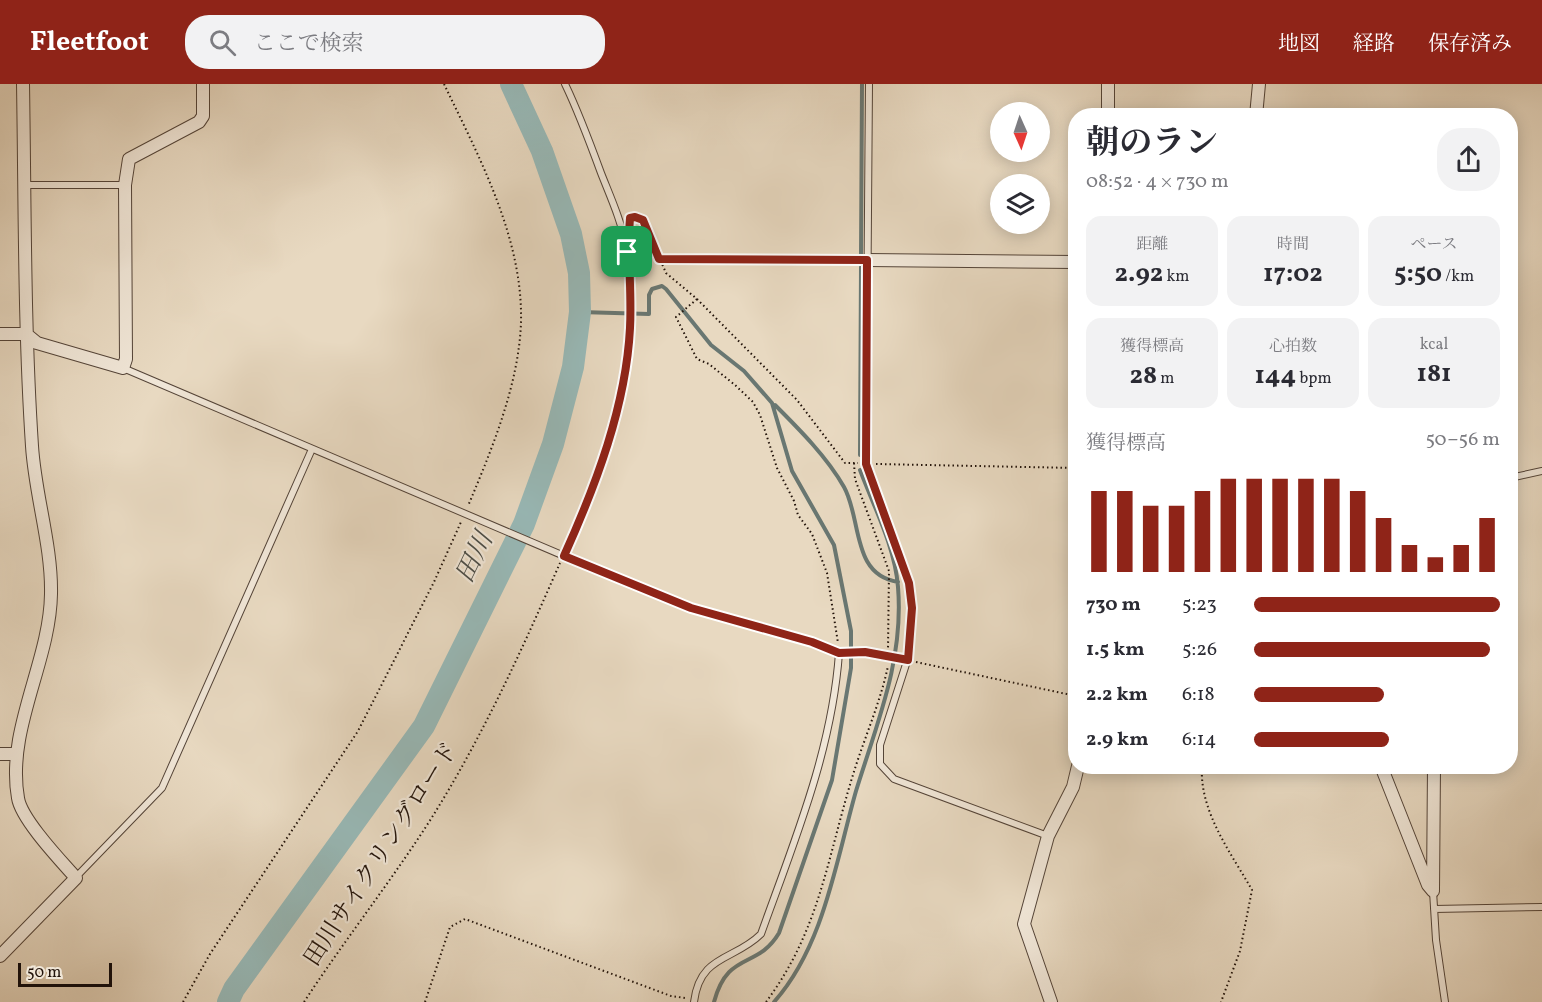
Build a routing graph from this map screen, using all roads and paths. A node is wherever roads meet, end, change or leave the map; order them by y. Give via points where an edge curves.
1 (23, 84) edge
2 (203, 84) edge
3 (444, 84) edge
4 (565, 84) edge
5 (869, 84) edge
6 (1108, 84) edge
7 (1259, 84) edge
8 (1108, 108) edge
9 (1257, 108) edge
10 (24, 185) junction
11 (124, 185) junction
12 (629, 224) dead end
13 (659, 259) junction
14 (867, 260) junction
15 (1068, 262) edge
16 (697, 299) junction
17 (0, 334) edge
18 (26, 334) junction
19 (123, 368) junction
20 (312, 449) junction
21 (854, 463) junction
22 (866, 464) junction
23 (1068, 468) edge
24 (1542, 471) edge
25 (1518, 476) edge
26 (467, 514) junction
27 (561, 557) junction
28 (839, 653) junction
29 (890, 657) junction
30 (908, 660) junction
31 (1068, 694) edge
32 (0, 754) edge
33 (17, 754) junction
34 (1076, 774) edge
35 (1202, 774) edge
36 (1384, 774) edge
37 (1434, 774) edge
38 (1048, 836) junction
39 (76, 878) junction
40 (1433, 891) junction
41 (1542, 907) edge
42 (1434, 909) junction
43 (0, 956) edge
44 (694, 1001) edge
45 (183, 1002) edge
46 (304, 1002) edge
47 (425, 1002) edge
48 (766, 1002) edge
49 (1051, 1002) edge
50 (1221, 1002) edge
51 (1445, 1002) edge

1 - 10 street
2 - 11 street via 203,116 199,122 129,159
3 - 26 path via 509,235 521,305 511,383
4 - 27 lane via 623,237 630,296 621,391 597,473
5 - 14 lane
6 - 8 street
7 - 9 street
10 - 11 lane
10 - 18 street
11 - 19 street
12 - 13 path via 630,218 643,220
13 - 14 path
13 - 16 path via 666,273
14 - 15 street
14 - 22 lane
16 - 21 path via 797,400 844,463
16 - 28 path via 677,316 697,360 723,374 753,402 777,468 798,515 812,534 827,573
17 - 18 street
18 - 19 street via 37,342
18 - 33 street via 35,488 51,574 50,621
19 - 20 lane
20 - 26 lane
20 - 39 lane via 162,788
21 - 22 path
21 - 29 path via 855,479 889,574
22 - 23 path
22 - 30 lane via 909,583 912,608
24 - 25 lane
26 - 27 lane
26 - 45 path via 358,732 210,954
27 - 28 lane via 691,608
27 - 46 path, 田川サイクリングロード via 516,666 460,768 428,823
28 - 29 lane via 865,652
28 - 44 lane via 837,683 814,788 761,934 711,964 696,986
29 - 30 lane
29 - 48 path via 813,917 787,971
30 - 31 path
30 - 38 lane via 880,745 880,764 886,773
32 - 33 street
33 - 39 street via 18,800 43,841
34 - 38 street
35 - 50 path via 1212,819 1252,890 1240,951
36 - 40 street
37 - 40 street
38 - 49 street via 1024,924
39 - 43 street
40 - 42 lane
41 - 42 lane
42 - 51 lane
44 - 47 path via 671,996 465,919 450,927

